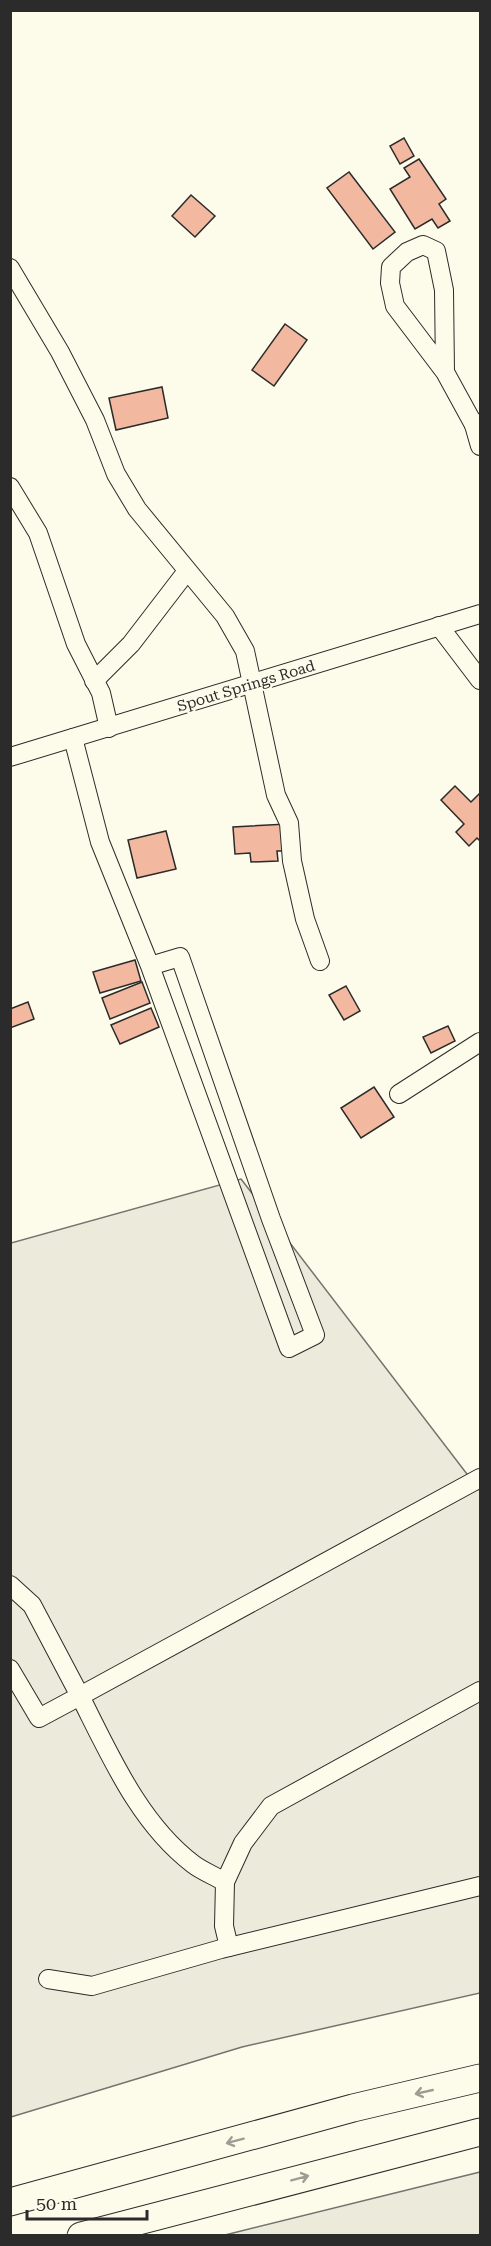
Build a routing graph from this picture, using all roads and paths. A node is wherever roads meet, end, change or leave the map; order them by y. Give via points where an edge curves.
1 (10, 268) edge
2 (445, 372) junction
3 (477, 424) edge
4 (480, 446) edge
5 (10, 487) edge
6 (187, 571) junction
7 (480, 614) edge
8 (439, 626) junction
9 (480, 680) edge
10 (94, 681) junction
11 (254, 683) junction
12 (109, 728) junction
13 (72, 738) junction
14 (10, 757) edge
15 (320, 961) dead end
16 (150, 966) junction
17 (480, 1042) edge
18 (399, 1094) dead end
19 (480, 1478) edge
20 (13, 1593) edge
21 (10, 1669) edge
22 (480, 1691) edge
23 (80, 1696) junction
24 (225, 1882) junction
25 (480, 1886) edge
26 (229, 1947) junction
27 (48, 1978) dead end
28 (480, 2078) edge
29 (480, 2132) edge
30 (10, 2202) edge
31 (81, 2235) edge

1 - 6 street via 95,420 116,474 137,509
2 - 2 street via 444,290 436,251 423,245 407,252 391,267 390,283 396,306
2 - 3 street
3 - 4 street
5 - 10 street via 38,532 76,644
6 - 10 street via 130,644
6 - 11 street via 225,616 245,651
7 - 8 street, Spout Springs Road
8 - 9 street
8 - 11 street, Spout Springs Road
10 - 12 street via 101,693
11 - 12 street, Spout Springs Road
11 - 15 street via 276,795 289,823 292,861 305,919
12 - 13 street, Spout Springs Road
13 - 14 street, Spout Springs Road
13 - 16 street via 100,842
16 - 16 street via 220,1157 289,1348 315,1335 180,957
17 - 18 street
19 - 23 street
20 - 23 street via 32,1605
21 - 23 street via 39,1718
22 - 24 street via 271,1806 243,1843
23 - 24 street via 118,1771 162,1836 194,1865
24 - 26 street via 224,1926
25 - 26 street
26 - 27 street via 92,1986
28 -> 30 highway via 353,2108
31 -> 29 highway

